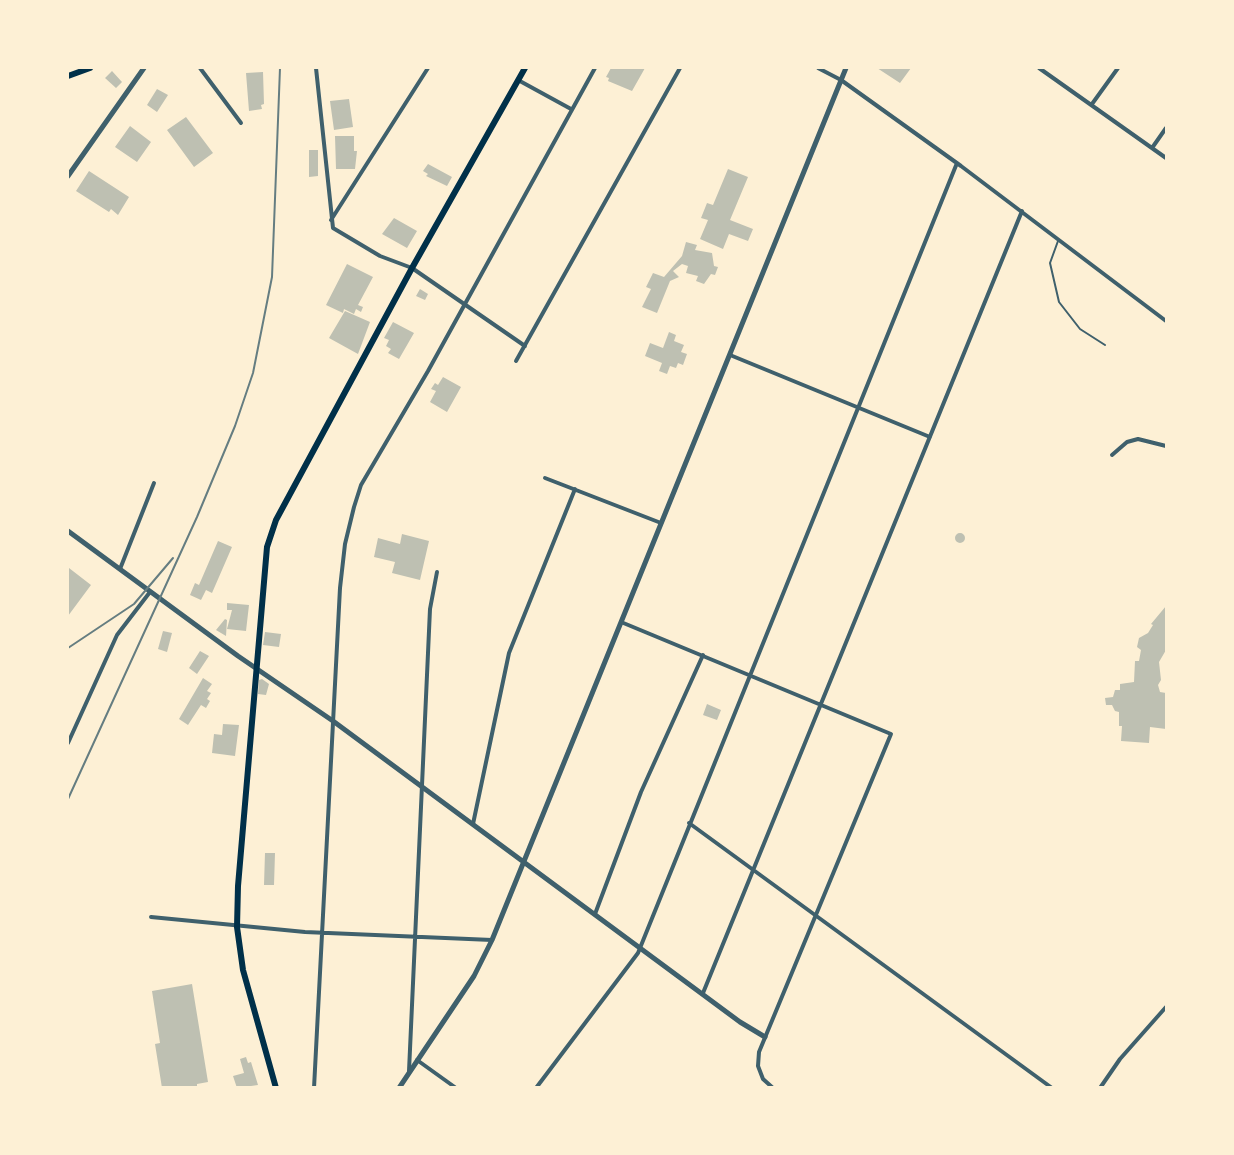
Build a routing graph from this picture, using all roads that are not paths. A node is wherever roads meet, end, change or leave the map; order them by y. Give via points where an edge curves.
1 (90, 68) edge
2 (144, 68) edge
3 (200, 68) edge
4 (316, 68) edge
5 (428, 68) edge
6 (525, 68) edge
7 (595, 68) edge
8 (680, 68) edge
9 (818, 68) edge
10 (846, 68) edge
11 (1039, 68) edge
12 (1118, 68) edge
13 (68, 76) edge
14 (518, 80) junction
15 (841, 80) junction
16 (1092, 105) junction
17 (571, 109) junction
18 (241, 123) dead end
19 (1167, 128) edge
20 (1152, 148) junction
21 (1167, 158) edge
22 (957, 163) junction
23 (68, 176) edge
24 (1022, 211) junction
25 (331, 220) junction
26 (1060, 239) junction
27 (412, 268) junction
28 (464, 306) junction
29 (1167, 321) edge
30 (1105, 345) dead end
31 (525, 346) junction
32 (730, 355) junction
33 (516, 360) dead end
34 (860, 407) junction
35 (930, 437) junction
36 (1167, 446) edge
37 (1112, 455) dead end
38 (544, 477) dead end
39 (154, 483) dead end
40 (575, 489) junction
41 (661, 524) junction
42 (68, 531) edge
43 (119, 570) junction
44 (437, 572) dead end
45 (150, 592) junction
46 (621, 622) junction
47 (703, 655) junction
48 (255, 668) junction
49 (750, 674) junction
50 (821, 704) junction
51 (333, 721) junction
52 (68, 743) edge
53 (422, 786) junction
54 (473, 824) junction
55 (689, 824) junction
56 (524, 862) junction
57 (754, 869) junction
58 (595, 914) junction
59 (817, 915) junction
60 (151, 917) dead end
61 (237, 927) junction
62 (322, 932) junction
63 (414, 936) junction
64 (492, 940) junction
65 (639, 946) junction
66 (702, 993) junction
67 (1167, 1007) edge
68 (765, 1037) junction
69 (417, 1060) junction
70 (409, 1072) junction
71 (276, 1088) edge
72 (314, 1088) edge
73 (399, 1088) edge
74 (456, 1088) edge
75 (536, 1088) edge
76 (773, 1088) edge
77 (1052, 1088) edge
78 (1100, 1088) edge

1 - 13 main road
2 - 23 street
3 - 18 street
4 - 25 street
5 - 25 street
6 - 14 main road
7 - 17 street
8 - 31 street
9 - 15 street
10 - 15 street
11 - 16 street
12 - 16 street
14 - 17 street
14 - 27 main road
15 - 22 street
15 - 32 street
16 - 20 street
17 - 28 street
19 - 20 street
20 - 21 street
22 - 24 street
22 - 34 street
24 - 26 street
24 - 35 street
25 - 27 street via 339,233 380,256
26 - 29 street
26 - 30 lane via 1050,263 1059,302 1080,329
27 - 28 street
27 - 48 main road via 271,531
28 - 31 street
28 - 51 street via 361,485 354,507 340,588
31 - 33 street
32 - 34 street
32 - 41 street
34 - 35 street
34 - 49 street
35 - 50 street
36 - 37 street via 1138,439 1127,442
38 - 40 street
39 - 43 street
40 - 41 street
40 - 54 street via 509,653
41 - 46 street
42 - 43 street
43 - 45 street
44 - 53 street via 430,609
45 - 48 street
45 - 52 street via 117,634
46 - 47 street
46 - 56 street
47 - 49 street
47 - 58 street via 641,792
48 - 51 street
48 - 61 main road
49 - 50 street
49 - 55 street
50 - 57 street
50 - 59 street via 891,734
51 - 53 street
51 - 62 street
53 - 54 street
53 - 63 street
54 - 56 street
55 - 57 street
55 - 65 street
56 - 58 street
56 - 64 street
57 - 59 street
57 - 66 street
58 - 65 street
59 - 68 street
59 - 77 street
60 - 61 street
61 - 62 street
61 - 71 main road via 243,970
62 - 63 street
62 - 72 street
63 - 64 street
63 - 70 street
64 - 69 street via 474,976
65 - 66 street
65 - 75 street via 638,954
66 - 68 street
67 - 78 street via 1120,1059
68 - 76 street via 758,1066
69 - 70 street
69 - 74 street
70 - 73 street

